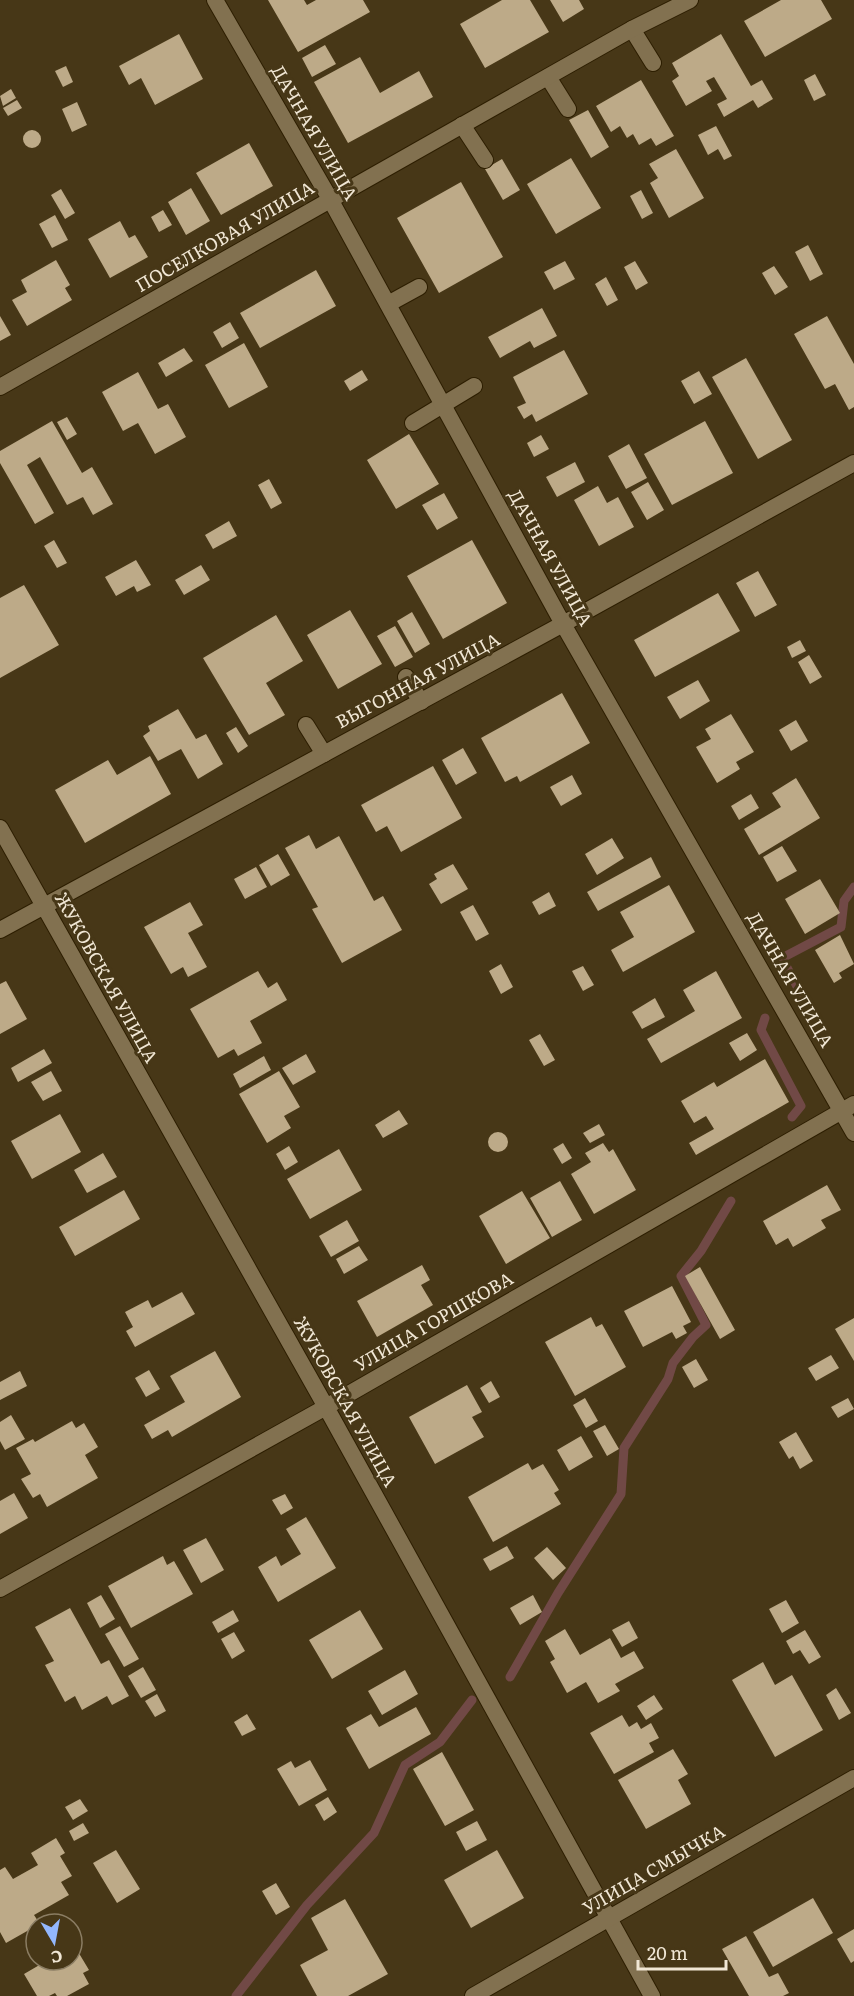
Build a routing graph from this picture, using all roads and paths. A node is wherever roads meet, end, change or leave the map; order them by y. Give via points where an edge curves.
1 (214, 0) edge
2 (690, 0) edge
3 (632, 29) junction
4 (653, 63) dead end
5 (548, 77) junction
6 (568, 109) dead end
7 (462, 125) junction
8 (485, 160) dead end
9 (330, 199) junction
10 (419, 287) dead end
11 (388, 304) junction
12 (474, 386) dead end
13 (0, 387) edge
14 (443, 404) junction
15 (413, 423) dead end
16 (854, 463) edge
17 (564, 624) junction
18 (406, 677) dead end
19 (421, 702) junction
20 (306, 725) dead end
21 (324, 754) junction
22 (0, 830) edge
23 (43, 905) junction
24 (0, 930) edge
25 (848, 1108) edge
26 (854, 1133) edge
27 (326, 1407) junction
28 (0, 1589) edge
29 (854, 1778) edge
30 (609, 1917) junction
31 (473, 1996) edge
32 (652, 1996) edge

1 - 9 street, ДАЧНАЯ УЛИЦА
2 - 3 street, ПОСЕЛКОВАЯ УЛИЦА
3 - 4 street
3 - 5 street, ПОСЕЛКОВАЯ УЛИЦА
5 - 6 street
5 - 7 street, ПОСЕЛКОВАЯ УЛИЦА
7 - 8 street
7 - 9 street, ПОСЕЛКОВАЯ УЛИЦА
9 - 11 street, ДАЧНАЯ УЛИЦА
9 - 13 street, ПОСЕЛКОВАЯ УЛИЦА
10 - 11 street
11 - 14 street, ДАЧНАЯ УЛИЦА
12 - 14 street
14 - 15 street
14 - 17 street, ДАЧНАЯ УЛИЦА
16 - 17 street, ВЫГОННАЯ УЛИЦА
17 - 19 street, ВЫГОННАЯ УЛИЦА
17 - 25 street, ДАЧНАЯ УЛИЦА
18 - 19 street
19 - 21 street, ВЫГОННАЯ УЛИЦА
20 - 21 street
21 - 23 street, ВЫГОННАЯ УЛИЦА
22 - 23 street, ЖУКОВСКАЯ УЛИЦА
23 - 24 street, ВЫГОННАЯ УЛИЦА
23 - 27 street, ЖУКОВСКАЯ УЛИЦА
25 - 26 street, ДАЧНАЯ УЛИЦА
25 - 27 street, УЛИЦА ГОРШКОВА
27 - 28 street, УЛИЦА ГОРШКОВА
27 - 30 street, ЖУКОВСКАЯ УЛИЦА
29 - 30 street, УЛИЦА СМЫЧКА
30 - 31 street, УЛИЦА СМЫЧКА
30 - 32 street, ЖУКОВСКАЯ УЛИЦА

